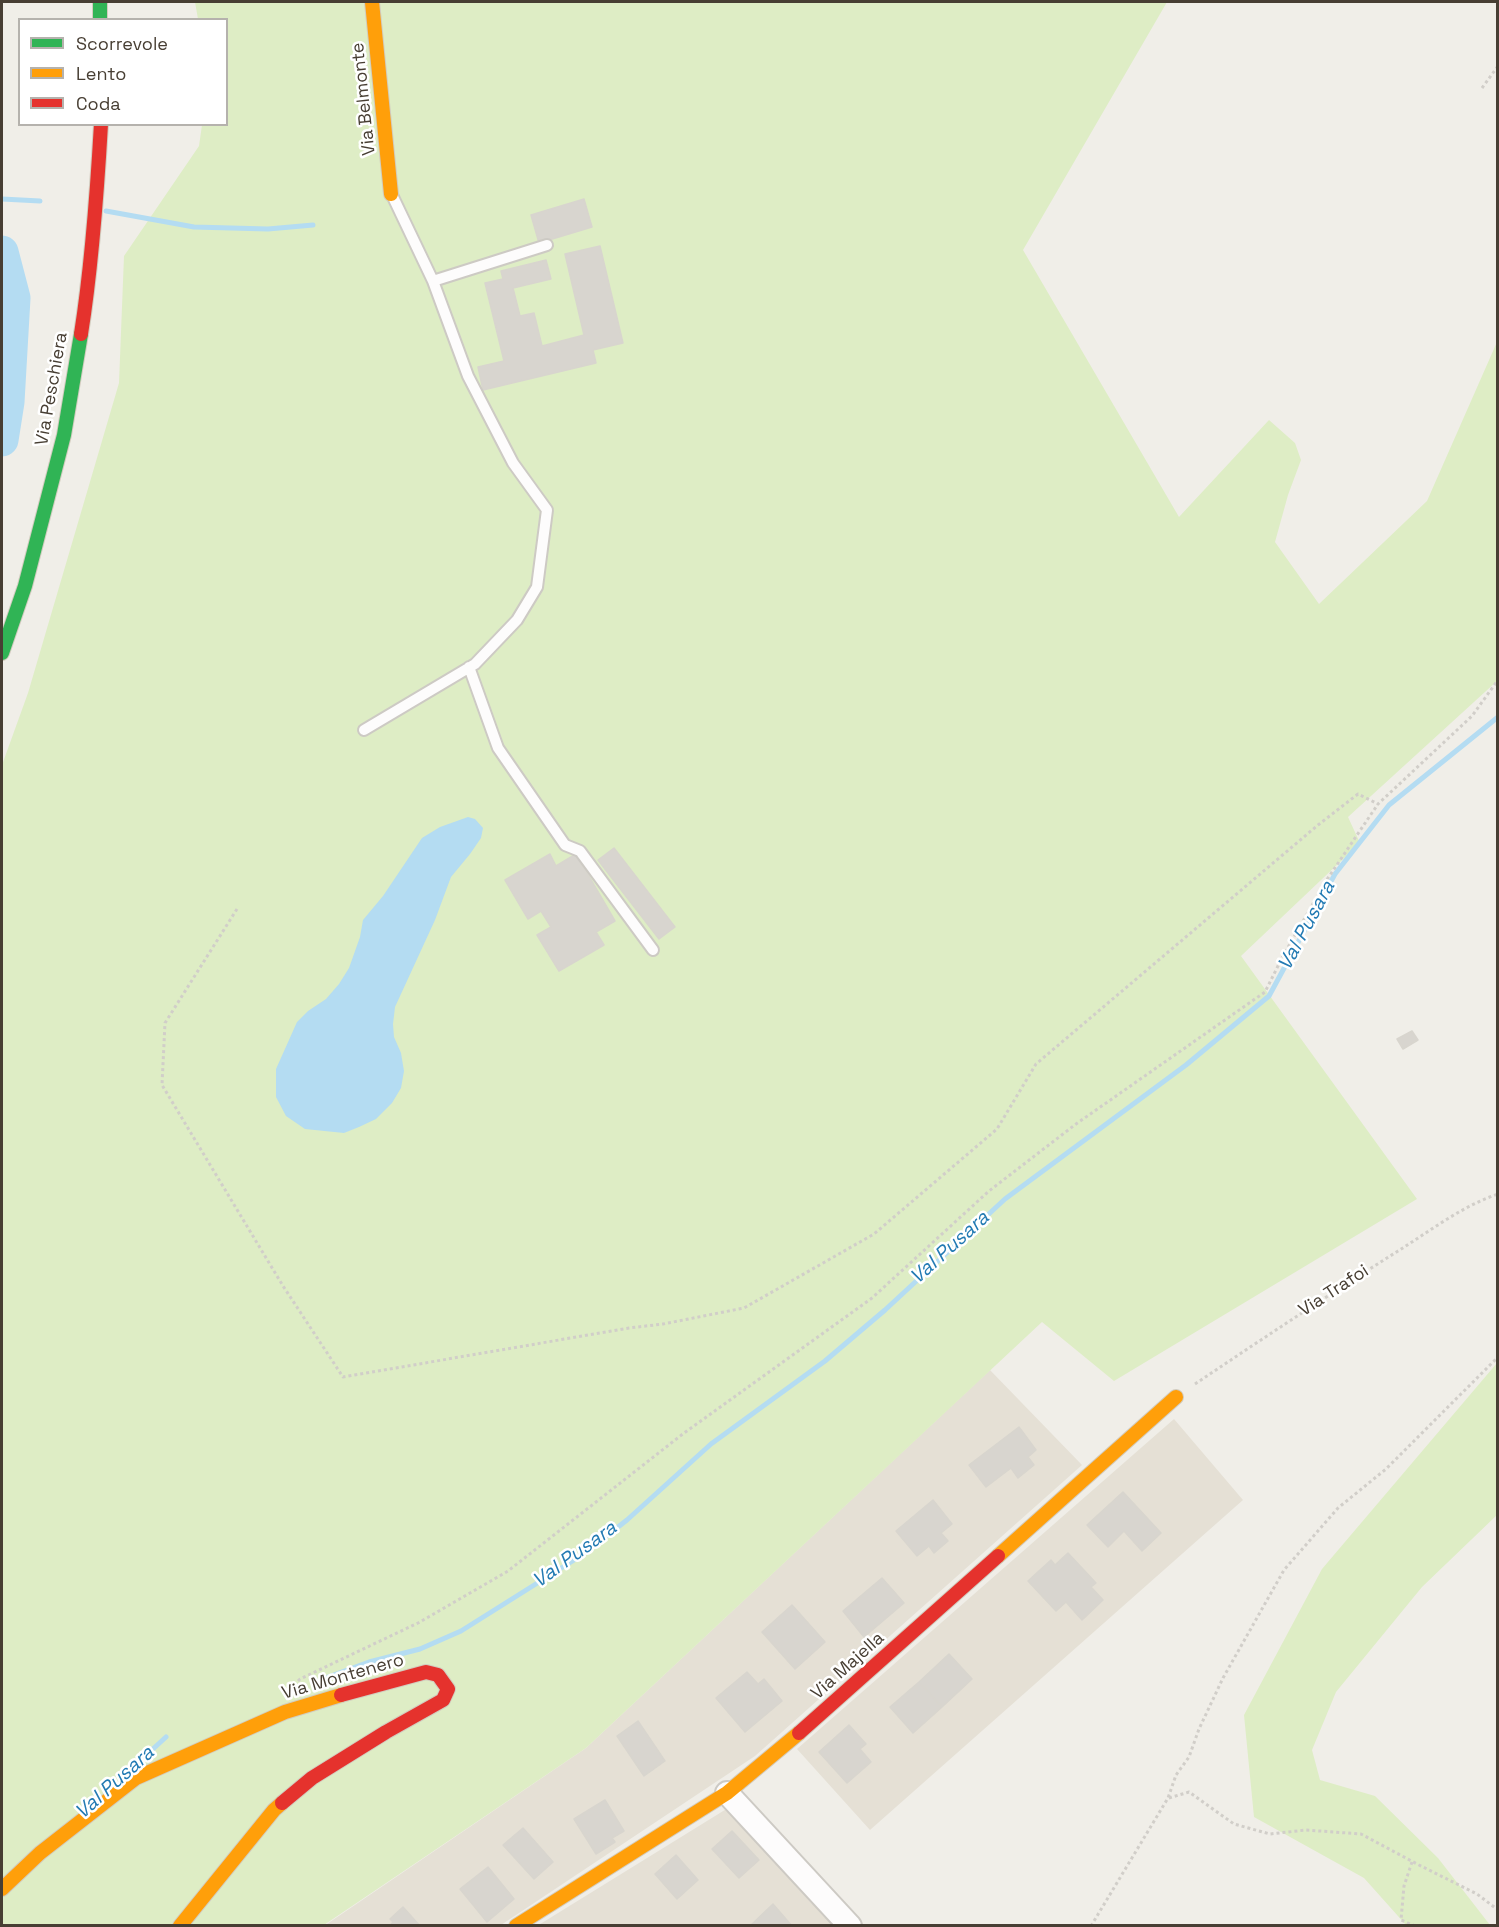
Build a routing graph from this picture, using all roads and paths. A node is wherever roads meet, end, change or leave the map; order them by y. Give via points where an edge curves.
1 (100, 2) edge
2 (372, 2) edge
3 (100, 18) edge
4 (1497, 66) edge
5 (1482, 88) dead end
6 (100, 126) edge
7 (391, 194) joint
8 (547, 245) dead end
9 (432, 281) junction
10 (2, 653) edge
11 (469, 667) junction
12 (1497, 680) edge
13 (364, 730) dead end
14 (1378, 804) junction
15 (237, 909) dead end
16 (653, 950) dead end
17 (1497, 1194) edge
18 (1497, 1357) edge
19 (1176, 1397) joint
20 (285, 1712) junction
21 (727, 1793) junction
22 (1168, 1798) junction
23 (1412, 1862) junction
24 (2, 1889) edge
25 (1497, 1910) edge
26 (180, 1926) edge
27 (516, 1926) edge
28 (850, 1926) edge
29 (1091, 1926) edge
30 (1415, 1926) edge

1 - 3 street
2 - 7 street, Via Belmonte
4 - 5 path
6 - 10 street, Via Peschiera via 87,296 64,435 25,586
7 - 9 lane
8 - 9 lane
9 - 11 lane via 468,376 513,463 547,510 537,587 517,620
11 - 13 lane
11 - 16 lane via 498,748 565,845 580,851
12 - 14 path via 1472,716
14 - 15 path via 1358,794 1105,1004 1036,1064 997,1129 874,1234 744,1308 343,1377 283,1286 162,1085 165,1023
14 - 20 path via 1326,881 1265,992 1076,1124 989,1191 872,1298 684,1433 508,1571 418,1623 300,1678
17 - 19 path, Via Trafoi via 1445,1221 1312,1305
18 - 22 path via 1386,1469 1338,1508 1284,1570 1223,1678
19 - 21 street, Via Majella
20 - 24 street, Via Montenero via 136,1778 40,1853
20 - 26 street, Via Montenero via 430,1671 441,1677 448,1689 443,1700 312,1778 274,1810
21 - 27 street, Via Majella
21 - 28 street
22 - 23 path via 1189,1792 1234,1824 1270,1834 1306,1830 1361,1834
22 - 29 path
23 - 25 path via 1477,1894
23 - 30 path via 1404,1886 1401,1920

